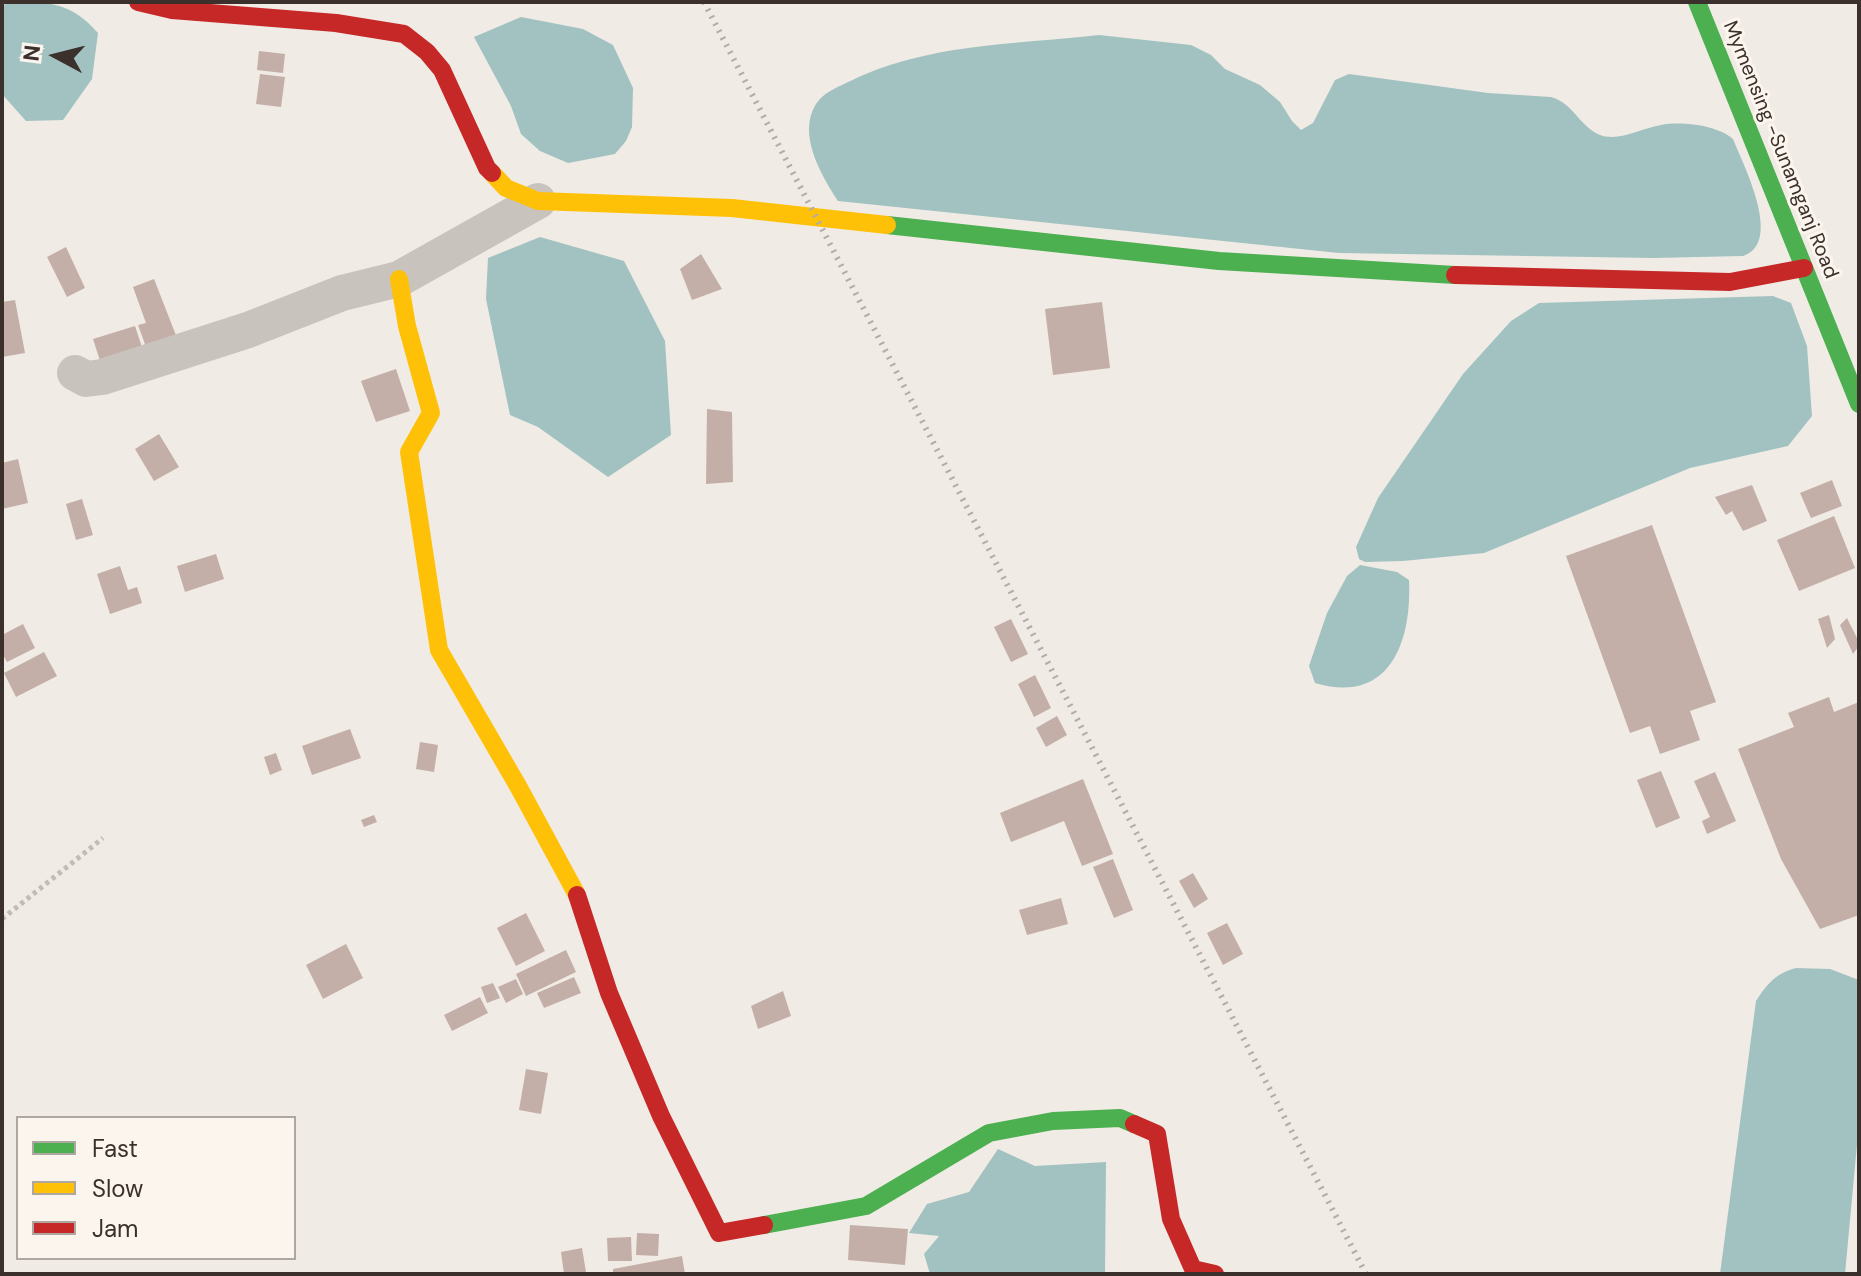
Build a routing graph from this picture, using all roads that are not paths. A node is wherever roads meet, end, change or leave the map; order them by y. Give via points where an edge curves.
1 (138, 2) edge
2 (1697, 2) edge
3 (538, 201) junction
4 (1804, 268) junction
5 (399, 279) junction
6 (75, 373) dead end
7 (1859, 404) edge
8 (1215, 1274) edge

1 - 3 street via 404,34 442,70 487,168 506,188
2 - 4 street, Mymensing -Sunamganj Road
3 - 4 street via 732,208 1219,261 1512,278 1730,282
3 - 5 street
4 - 7 street, Mymensing -Sunamganj Road
5 - 6 street via 342,293 102,377 86,379
5 - 8 street via 431,413 409,452 439,650 581,903 615,1007 719,1233 866,1206 989,1133 1053,1121 1120,1118 1157,1134 1171,1219 1193,1269

